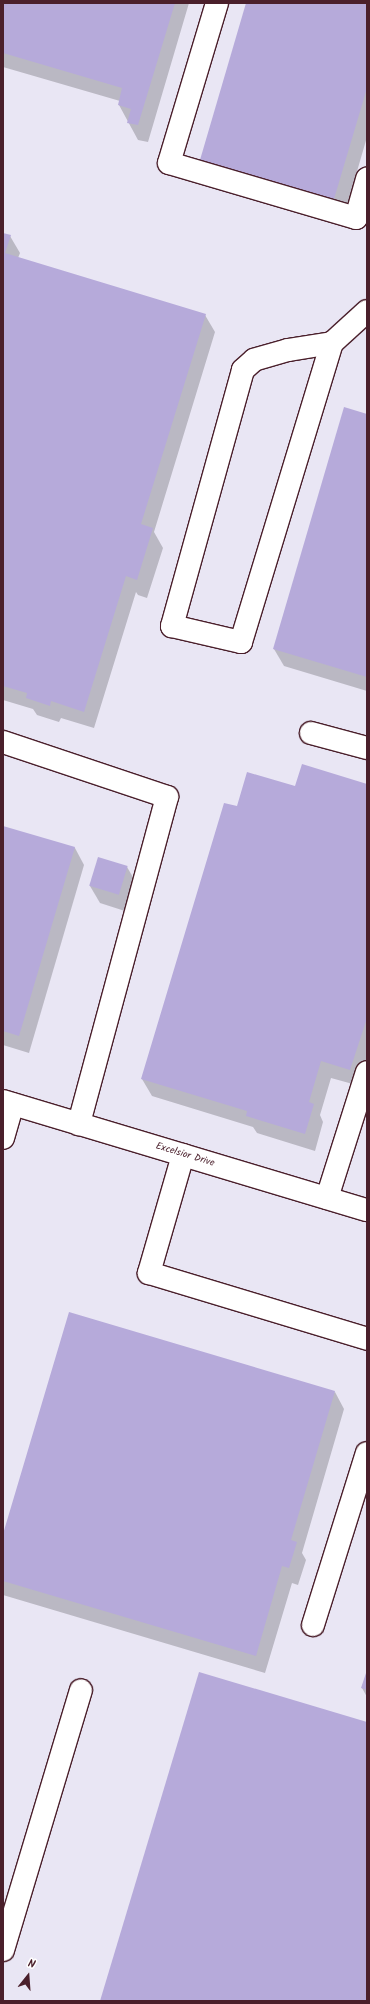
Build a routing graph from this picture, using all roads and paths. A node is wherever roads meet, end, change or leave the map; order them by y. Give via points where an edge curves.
1 (217, 3) edge
2 (367, 179) edge
3 (367, 311) edge
4 (332, 344) junction
5 (311, 733) dead end
6 (3, 742) edge
7 (367, 748) edge
8 (367, 1072) edge
9 (8, 1102) edge
10 (79, 1124) junction
11 (3, 1138) edge
12 (183, 1155) junction
13 (327, 1198) junction
14 (367, 1210) edge
15 (367, 1339) edge
16 (367, 1453) edge
17 (313, 1625) dead end
18 (81, 1690) dead end
19 (3, 1950) edge

1 - 2 street via 169,163 356,218
3 - 4 street
4 - 4 street via 241,642 172,626 243,370 254,360 288,350
5 - 7 street
6 - 10 street via 167,797
8 - 13 street
9 - 10 street, Excelsior Drive
9 - 11 street
10 - 12 street, Excelsior Drive
12 - 13 street, Excelsior Drive
12 - 15 street via 149,1273
13 - 14 street, Excelsior Drive
16 - 17 street
18 - 19 street

